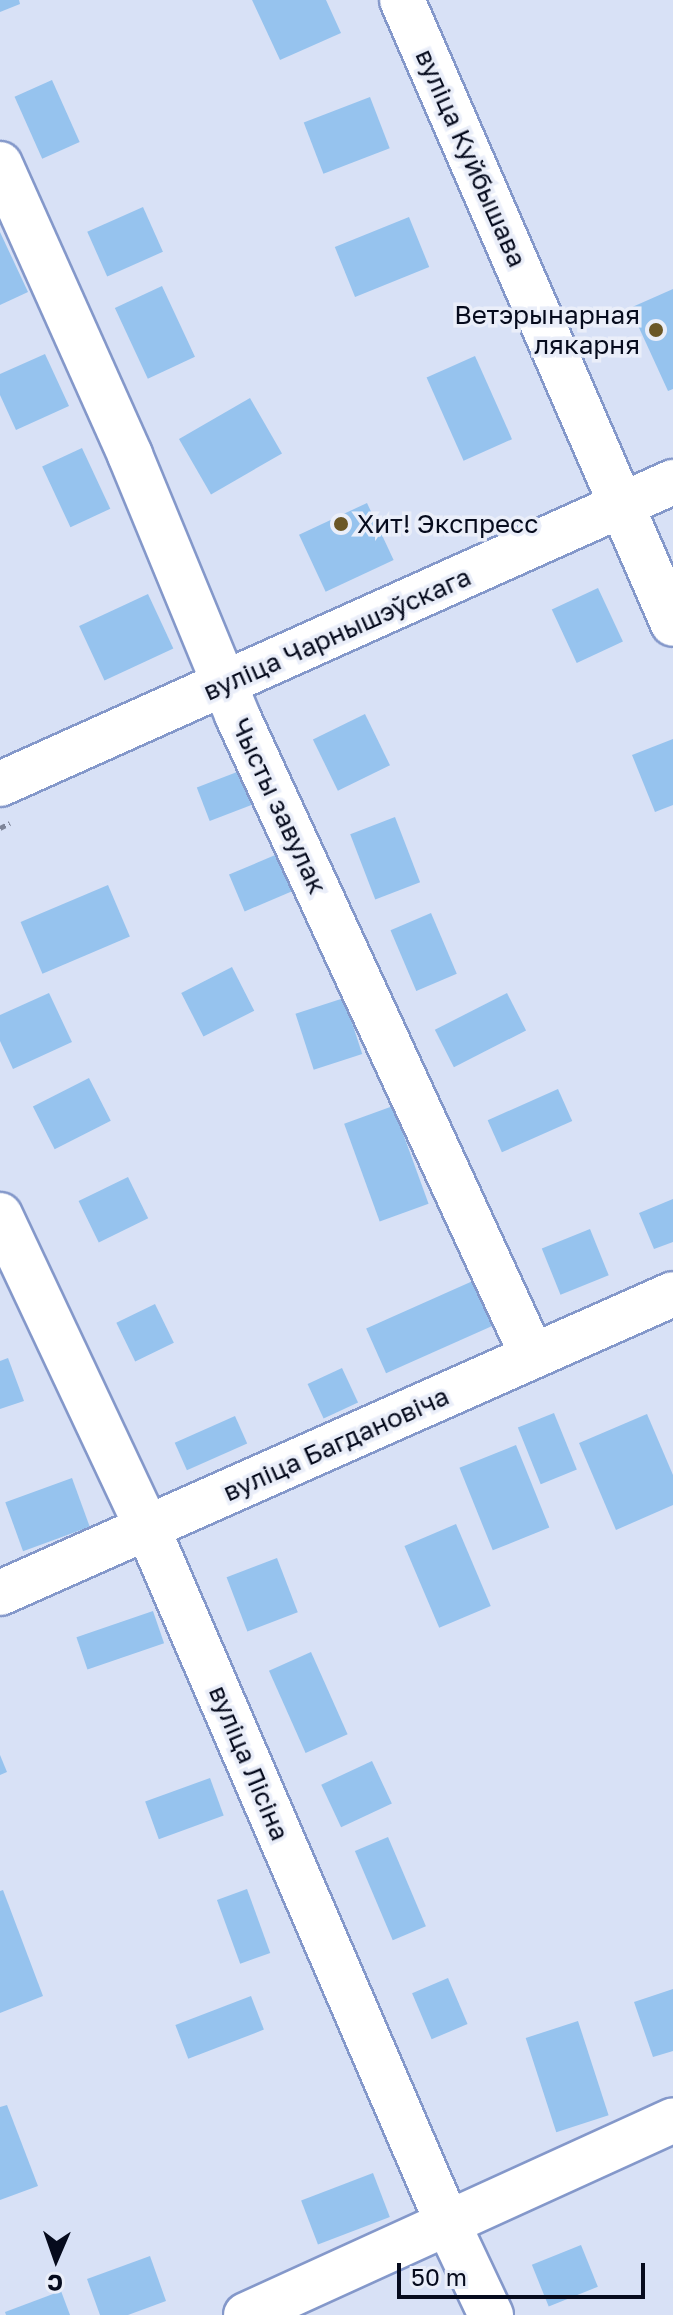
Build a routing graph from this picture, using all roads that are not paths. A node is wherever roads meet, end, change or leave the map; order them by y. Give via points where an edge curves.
1 (402, 0) edge
2 (0, 164) edge
3 (673, 482) edge
4 (621, 504) junction
5 (673, 624) edge
6 (224, 685) junction
7 (0, 784) edge
8 (0, 1215) edge
9 (673, 1294) edge
10 (532, 1355) junction
11 (148, 1529) junction
12 (0, 1593) edge
13 (673, 2120) edge
14 (447, 2222) junction
15 (246, 2315) edge
16 (491, 2315) edge

1 - 4 street, вуліца Куйбышава
2 - 6 street, Чысты завулак via 130,455
3 - 4 street, вуліца Чарнышэўскага
4 - 5 street, вуліца Куйбышава
4 - 6 street, вуліца Чарнышэўскага
6 - 7 street, вуліца Чарнышэўскага
6 - 10 street, Чысты завулак
8 - 11 street, вуліца Лісіна
9 - 10 street, вуліца Багдановіча
10 - 11 street, вуліца Багдановіча
11 - 12 street, вуліца Багдановіча
11 - 14 street, вуліца Лісіна
13 - 14 street
14 - 15 street
14 - 16 street, вуліца Лісіна

